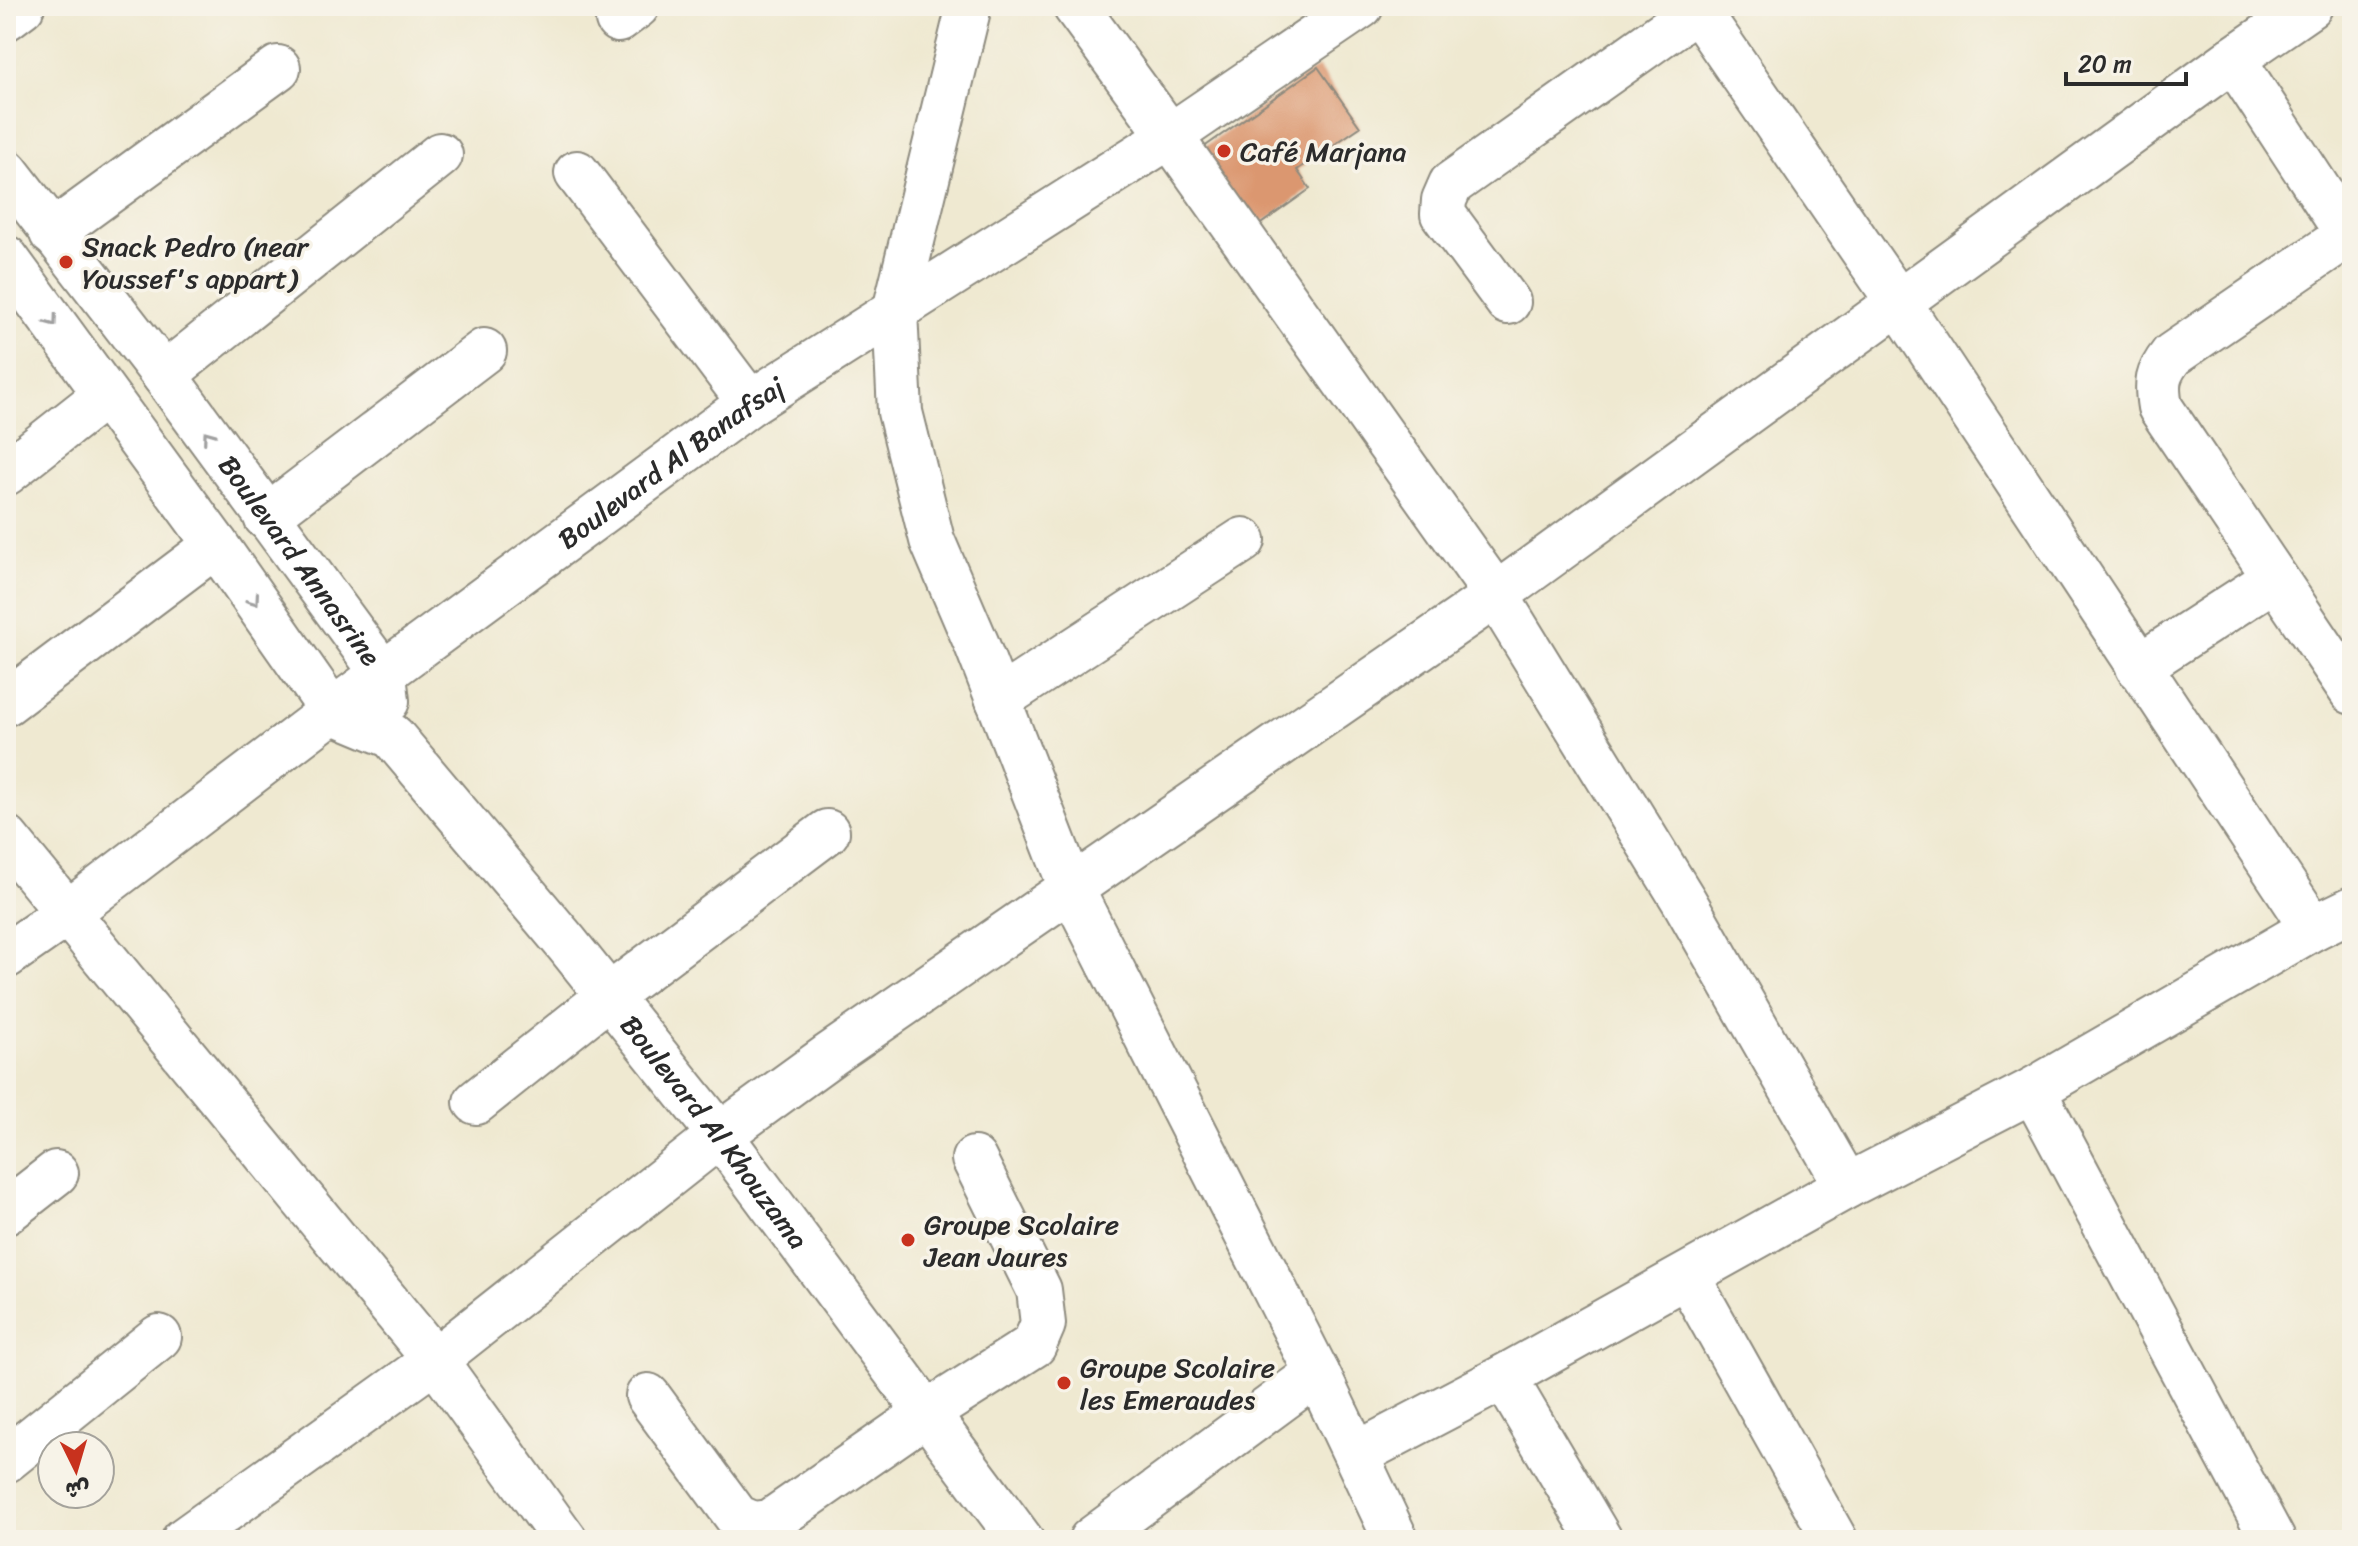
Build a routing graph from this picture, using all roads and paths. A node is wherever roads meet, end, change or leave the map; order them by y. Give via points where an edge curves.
1 (22, 6) edge
2 (969, 6) edge
3 (1361, 6) edge
4 (1078, 7) edge
5 (1698, 7) edge
6 (2296, 10) edge
7 (6, 18) edge
8 (2233, 59) junction
9 (278, 68) dead end
10 (1170, 136) junction
11 (440, 155) dead end
12 (6, 171) edge
13 (577, 173) dead end
14 (52, 233) junction
15 (2350, 234) edge
16 (6, 258) edge
17 (1508, 302) dead end
18 (1899, 303) junction
19 (895, 311) junction
20 (484, 351) dead end
21 (164, 375) junction
22 (105, 395) junction
23 (750, 403) junction
24 (6, 473) edge
25 (266, 517) junction
26 (1243, 540) dead end
27 (216, 545) junction
28 (2275, 578) junction
29 (1496, 595) junction
30 (2138, 667) junction
31 (384, 675) junction
32 (2352, 692) edge
33 (998, 700) junction
34 (6, 703) edge
35 (332, 711) junction
36 (392, 736) junction
37 (827, 832) dead end
38 (6, 838) edge
39 (1072, 890) junction
40 (2352, 909) edge
41 (66, 914) junction
42 (2313, 928) junction
43 (6, 956) edge
44 (609, 996) junction
45 (2033, 1090) junction
46 (476, 1102) dead end
47 (720, 1135) junction
48 (974, 1159) dead end
49 (56, 1173) dead end
50 (1847, 1186) junction
51 (6, 1212) edge
52 (1687, 1276) junction
53 (159, 1337) dead end
54 (435, 1360) junction
55 (1317, 1373) junction
56 (1504, 1377) junction
57 (648, 1396) dead end
58 (927, 1413) junction
59 (1357, 1454) junction
60 (6, 1460) edge
61 (184, 1540) edge
62 (565, 1540) edge
63 (1021, 1540) edge
64 (1091, 1540) edge
65 (1396, 1540) edge
66 (1600, 1540) edge
67 (1835, 1540) edge
68 (2273, 1540) edge

1 - 7 street
2 - 19 street
3 - 10 street, Boulevard Al Banafsaj
4 - 10 street
5 - 17 street via 1451,184 1443,214
5 - 18 street
6 - 8 street
8 - 15 street
8 - 18 street
9 - 14 street
10 - 19 street, Boulevard Al Banafsaj
10 - 29 street
11 - 21 street
12 - 14 street, Boulevard Annasrine
13 - 23 street
14 - 21 street, Boulevard Annasrine
15 - 28 street via 2172,355 2159,371 2160,407
16 -> 22 street, Boulevard Annasrine
18 - 29 street
18 - 30 street
19 - 23 street, Boulevard Al Banafsaj
19 - 33 street via 900,412 932,540
20 - 25 street
25 -> 21 street, Boulevard Annasrine
22 - 24 street
22 - 27 street, Boulevard Annasrine
23 - 31 street, Boulevard Al Banafsaj
25 - 31 street, Boulevard Annasrine
26 - 33 street
27 - 34 street
27 -> 35 street, Boulevard Annasrine
28 - 30 street
28 - 32 street
29 - 39 street
29 - 50 street via 1684,901
30 - 42 street
31 - 35 street, Boulevard Al Banafsaj
31 - 36 street, Boulevard Annasrine
33 - 39 street
35 - 36 street
35 - 41 street, Boulevard Al Banafsaj
36 - 44 street, Boulevard Al Khouzama
37 - 44 street
38 - 41 street
39 - 47 street
39 - 55 street
40 - 42 street
41 - 43 street, Boulevard Al Banafsaj
41 - 54 street
42 - 45 street
44 - 46 street
44 - 47 street, Boulevard Al Khouzama
45 - 50 street
45 - 68 street
47 - 54 street
47 - 58 street, Boulevard Al Khouzama
48 - 58 street via 1039,1290 1043,1324 1034,1345
49 - 51 street
50 - 52 street
52 - 56 street
52 - 67 street
53 - 60 street
54 - 61 street
54 - 62 street
55 - 59 street
55 - 64 street
56 - 59 street
56 - 66 street
57 - 58 street via 737,1517 753,1524 770,1522
58 - 63 street, Boulevard Al Khouzama
59 - 65 street

